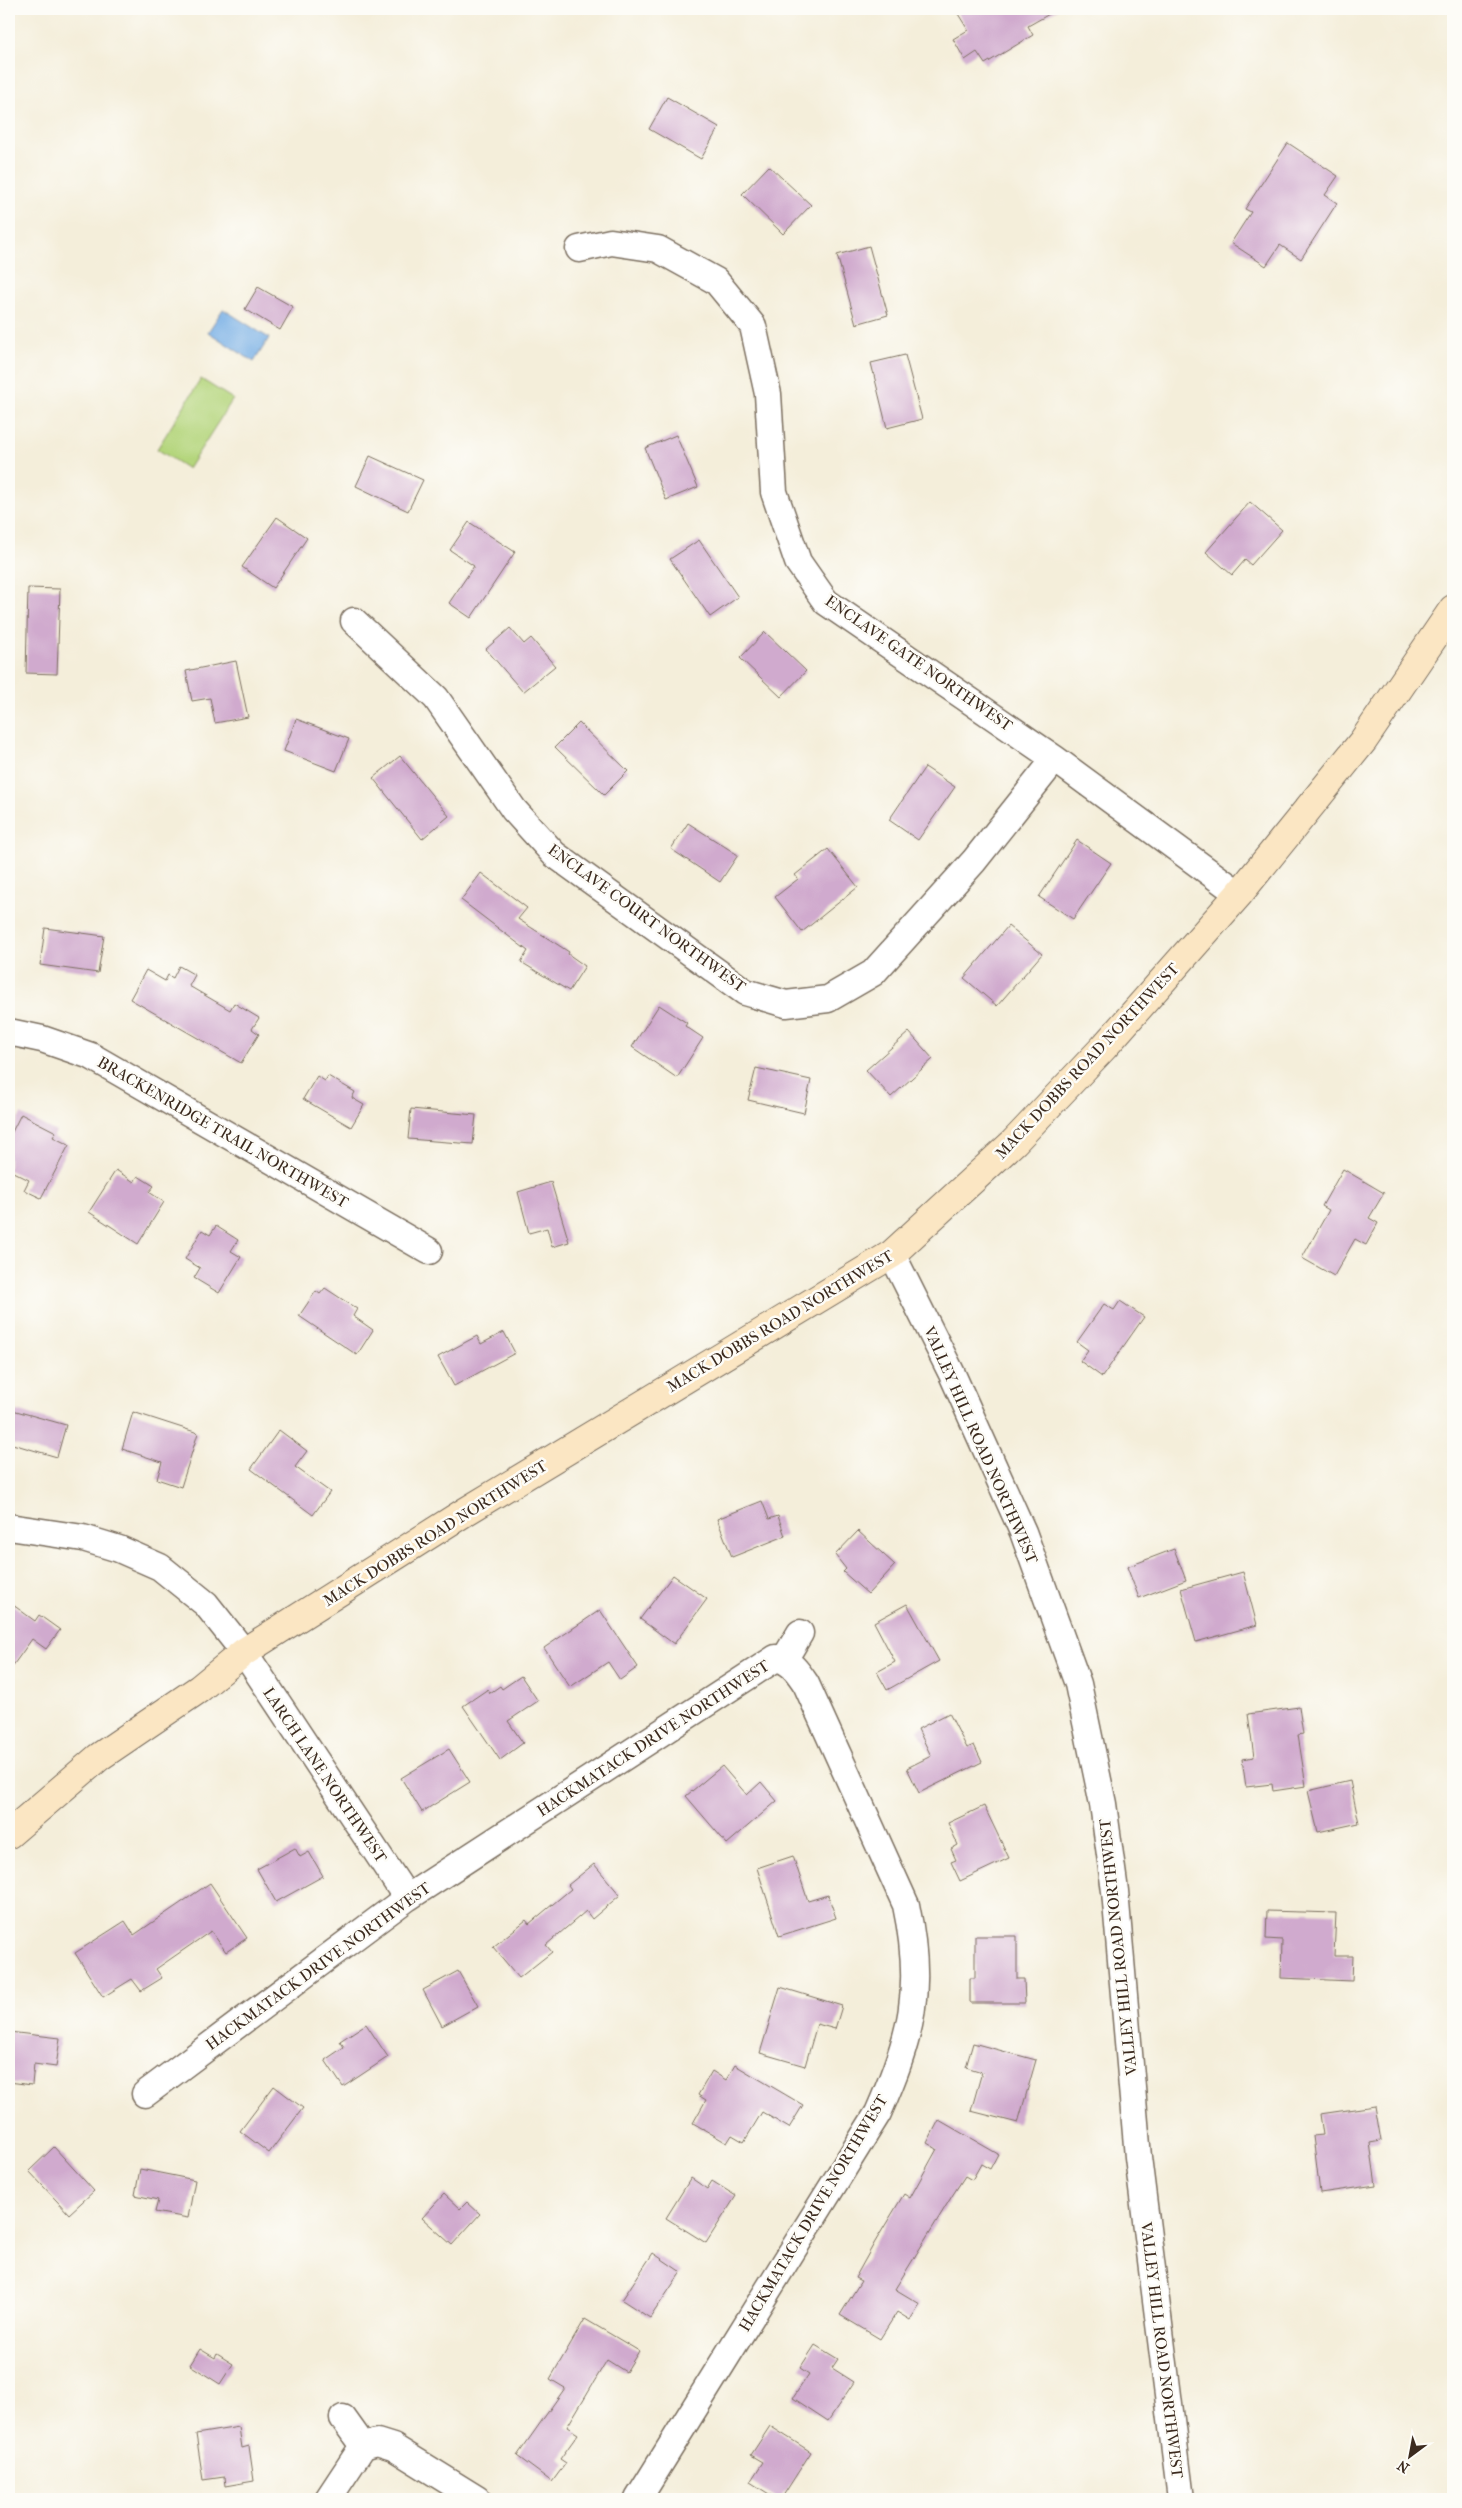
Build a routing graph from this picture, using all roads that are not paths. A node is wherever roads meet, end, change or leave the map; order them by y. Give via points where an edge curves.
1 (579, 249) dead end
2 (1453, 610) edge
3 (354, 621) dead end
4 (1055, 759) junction
5 (1239, 894) junction
6 (9, 1032) edge
7 (429, 1251) dead end
8 (892, 1254) junction
9 (9, 1527) edge
10 (800, 1633) dead end
11 (244, 1652) junction
12 (784, 1660) junction
13 (9, 1834) edge
14 (407, 1898) junction
15 (145, 2094) dead end
16 (343, 2418) dead end
17 (363, 2446) junction
18 (328, 2499) edge
19 (477, 2499) edge
20 (638, 2499) edge
21 (1181, 2499) edge

1 - 4 street, ENCLAVE GATE NORTHWEST via 611,242 658,249 716,281 753,326 768,394 774,492 798,562 826,602
2 - 5 street, MACK DOBBS ROAD NORTHWEST via 1363,741
3 - 4 street, ENCLAVE COURT NORTHWEST via 436,698 514,810 554,854 745,992 786,1004 828,999 873,973 974,861
4 - 5 street, ENCLAVE GATE NORTHWEST
5 - 8 street, MACK DOBBS ROAD NORTHWEST via 1104,1047 1014,1142
6 - 7 street, BRACKENRIDGE TRAIL NORTHWEST via 42,1039 91,1056
8 - 11 street, MACK DOBBS ROAD NORTHWEST via 491,1497
8 - 21 street, VALLEY HILL ROAD NORTHWEST via 952,1374 1023,1532 1078,1684 1103,1804 1115,1891 1138,2157
9 - 11 street, LARCH LANE NORTHWEST via 84,1538 160,1567 206,1604
10 - 12 street
11 - 13 street, MACK DOBBS ROAD NORTHWEST via 199,1689 99,1757
11 - 14 street, LARCH LANE NORTHWEST
12 - 14 street, HACKMATACK DRIVE NORTHWEST via 776,1658
12 - 20 street, HACKMATACK DRIVE NORTHWEST via 796,1669 806,1684 906,1905 913,1938 915,1985 909,2030 898,2068 878,2113
14 - 15 street, HACKMATACK DRIVE NORTHWEST
16 - 17 street
17 - 18 street
17 - 19 street via 377,2442 394,2448

